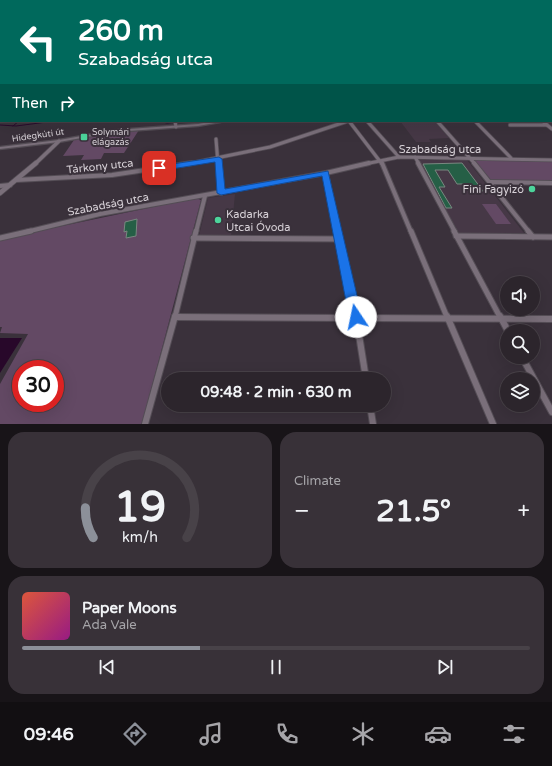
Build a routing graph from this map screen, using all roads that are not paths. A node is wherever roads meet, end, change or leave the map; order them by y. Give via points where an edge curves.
1 (198, 122) edge
2 (344, 122) edge
3 (349, 122) edge
4 (368, 122) edge
5 (438, 122) edge
6 (476, 122) edge
7 (543, 122) edge
8 (176, 123) edge
9 (510, 125) dead end
10 (547, 125) junction
11 (552, 129) edge
12 (216, 139) dead end
13 (59, 141) junction
14 (0, 148) edge
15 (398, 157) junction
16 (415, 157) junction
17 (469, 157) junction
18 (511, 158) junction
19 (219, 159) junction
20 (552, 160) edge
21 (381, 161) junction
22 (326, 173) junction
23 (16, 180) junction
24 (490, 182) junction
25 (552, 183) edge
26 (10, 185) junction
27 (0, 186) edge
28 (0, 193) edge
29 (221, 193) junction
30 (205, 196) junction
31 (456, 236) junction
32 (533, 237) junction
33 (552, 237) edge
34 (0, 238) edge
35 (193, 238) junction
36 (340, 239) junction
37 (356, 317) junction
38 (175, 318) junction
39 (448, 318) junction
40 (552, 319) edge
41 (502, 320) junction
42 (504, 324) edge
43 (526, 364) edge
44 (365, 372) edge
45 (371, 412) edge
46 (552, 412) edge
47 (145, 424) edge
48 (373, 424) edge
49 (493, 424) edge

1 - 8 main road, Hidegkúti út
2 - 19 street, Tárkony utca via 272,146
3 - 21 street
4 - 15 street
5 - 17 street
6 - 18 street
7 - 10 street
8 - 13 main road, Hidegkúti út
9 - 10 street
10 - 11 street
12 - 19 street
13 - 14 main road, Hidegkúti út
13 - 23 street
15 - 16 street, Szabadság utca
15 - 21 street, Szabadság utca
16 - 17 street, Szabadság utca
16 - 31 street
17 - 18 street, Szabadság utca
17 - 24 street
18 - 20 street, Szabadság utca
19 - 23 street, Tárkony utca via 70,179
19 - 29 street
21 - 22 street, Szabadság utca
21 - 39 street
22 - 29 street, Szabadság utca
22 - 36 street
23 - 26 street
24 - 25 street
24 - 32 street
26 - 27 street
26 - 28 street
29 - 30 street, Szabadság utca
30 - 34 street, Szabadság utca via 100,214
30 - 35 street
31 - 32 street
31 - 41 street
32 - 33 street
35 - 36 street
35 - 38 street
36 - 37 street
37 - 38 street
37 - 39 street
37 - 44 street
38 - 47 street
39 - 41 street
39 - 49 street
40 - 41 street
41 - 42 street
43 - 46 street
45 - 48 street

